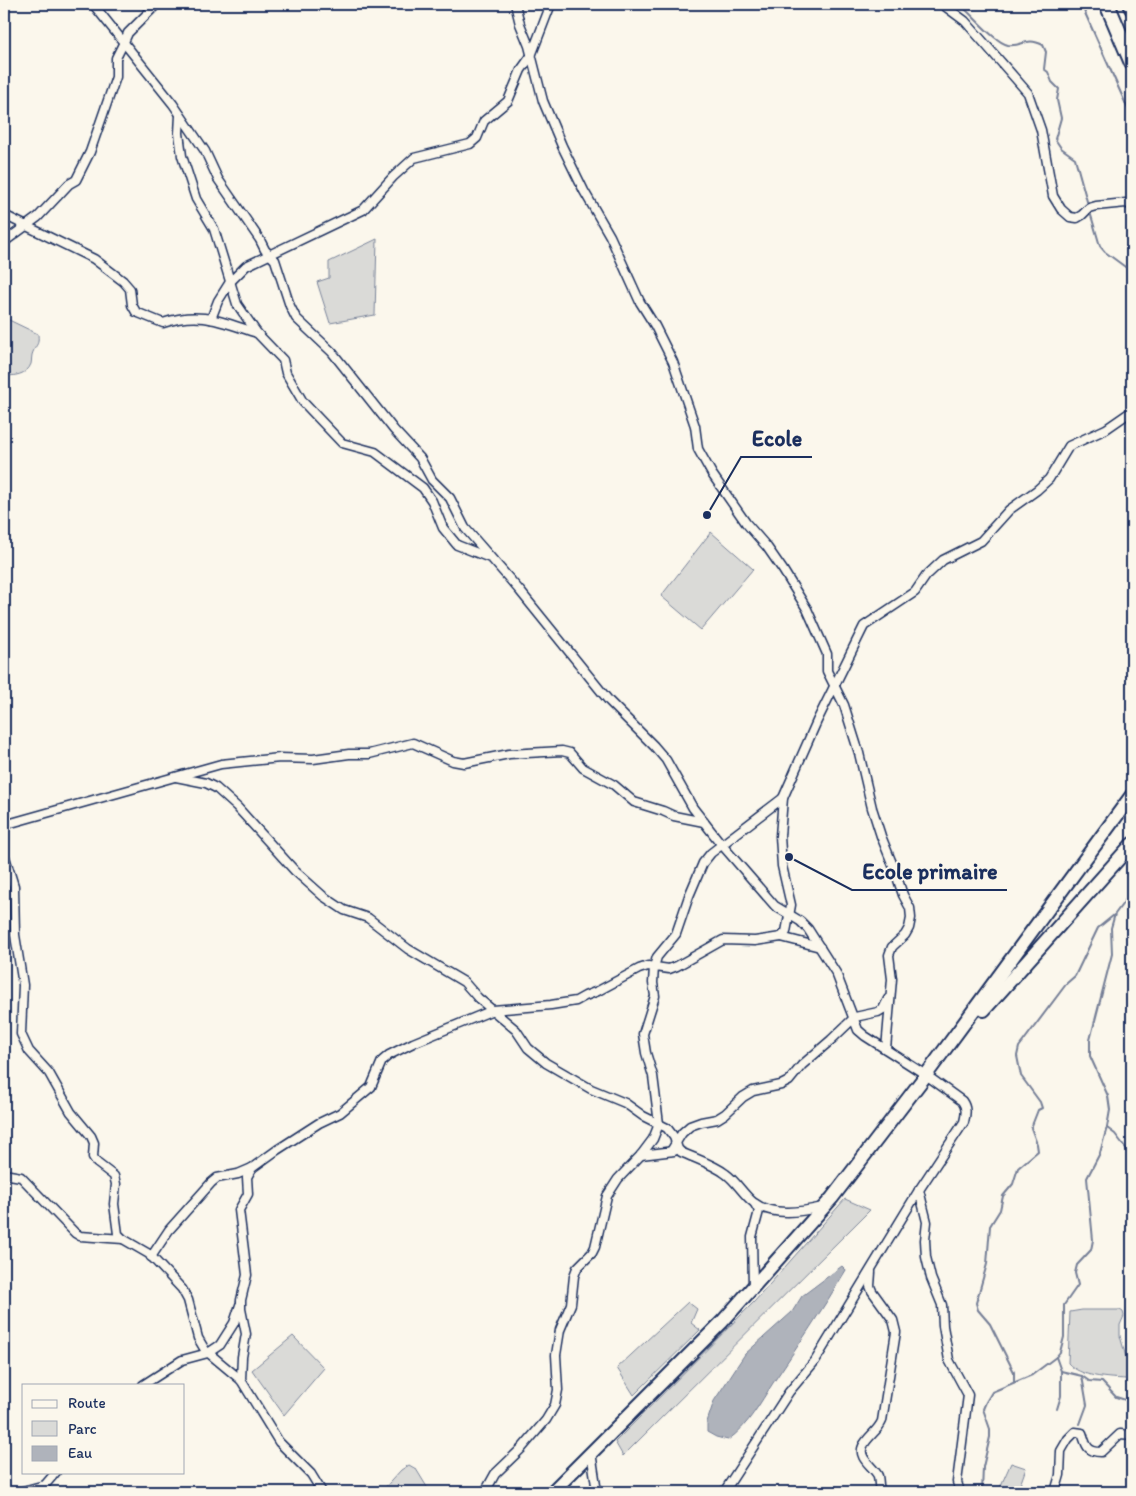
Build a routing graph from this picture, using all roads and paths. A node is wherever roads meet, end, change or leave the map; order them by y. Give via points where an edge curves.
1 (93, 4) edge
2 (157, 4) edge
3 (516, 4) edge
4 (551, 4) edge
5 (942, 4) edge
6 (1107, 4) edge
7 (1130, 4) edge
8 (1132, 8) edge
9 (124, 42) junction
10 (531, 56) junction
11 (1132, 62) edge
12 (180, 114) junction
13 (1132, 206) edge
14 (4, 215) edge
15 (27, 226) junction
16 (4, 242) edge
17 (269, 254) junction
18 (230, 282) junction
19 (211, 319) junction
20 (257, 333) junction
21 (1132, 411) edge
22 (492, 559) junction
23 (834, 685) junction
24 (176, 777) junction
25 (1132, 795) edge
26 (783, 798) junction
27 (704, 822) junction
28 (4, 825) edge
29 (1132, 844) edge
30 (722, 845) junction
31 (4, 854) edge
32 (790, 915) junction
33 (781, 937) junction
34 (820, 947) junction
35 (654, 967) junction
36 (890, 995) junction
37 (493, 1010) junction
38 (853, 1018) junction
39 (886, 1049) junction
40 (926, 1075) junction
41 (659, 1124) junction
42 (676, 1142) junction
43 (671, 1151) junction
44 (681, 1152) junction
45 (641, 1154) junction
46 (252, 1168) junction
47 (4, 1174) edge
48 (919, 1190) junction
49 (753, 1202) junction
50 (825, 1206) junction
51 (123, 1239) junction
52 (151, 1256) junction
53 (871, 1270) junction
54 (753, 1288) junction
55 (242, 1300) junction
56 (208, 1353) junction
57 (241, 1380) junction
58 (145, 1384) edge
59 (1132, 1435) edge
60 (591, 1452) junction
61 (54, 1474) edge
62 (20, 1492) edge
63 (322, 1492) edge
64 (485, 1492) edge
65 (552, 1492) edge
66 (597, 1492) edge
67 (724, 1492) edge
68 (880, 1492) edge
69 (960, 1492) edge
70 (1055, 1492) edge

1 - 9 street
2 - 9 street via 128,33
3 - 10 street
4 - 10 street
5 - 13 street via 966,21 1028,93 1041,130 1054,196 1061,209 1070,217 1077,218 1096,206 1126,203
6 - 11 highway
7 - 8 highway
9 - 12 street
9 - 15 street via 116,58 116,77 90,152 76,180
10 - 17 street via 521,70 508,101 484,122 478,138 470,144 414,158 363,210
10 - 23 street via 543,101 562,146 673,362 695,426 698,449 712,474 767,547 807,609 827,654 828,671
12 - 17 street via 205,151 218,179
12 - 18 street via 182,156 196,199 214,229
14 - 15 street
15 - 16 street
15 - 19 street via 94,259 123,281 130,288 136,312 163,323 196,316
17 - 18 street via 246,266
17 - 22 street via 275,260 296,318 332,352 420,458 432,480 450,498 465,528
18 - 19 street
18 - 20 street via 237,304
19 - 20 street
20 - 22 street via 283,360 286,373 303,402 342,443 375,452 423,488 450,539 457,546
21 - 23 street via 1106,429 1068,446 1049,479 1009,510 981,541 943,560 915,592 864,626
22 - 27 street via 609,701 660,753
23 - 26 street
23 - 36 street via 859,753 881,836 910,908 908,928 892,947 890,955
24 - 27 street via 221,764 369,754 413,744 464,763 509,754 562,751 570,753 583,768 614,785 634,802
24 - 28 street
24 - 37 street via 216,788 294,871 323,896 344,910 368,918 408,949 464,982
25 - 40 main road
26 - 30 street
26 - 32 street via 782,866 791,905
27 - 30 street
29 - 40 main road
30 - 32 street via 775,906
30 - 35 street via 702,863 676,934 657,957
31 - 51 street via 14,886 23,1040 49,1072 70,1112 91,1136 93,1157 97,1163 114,1176 117,1229
32 - 33 street via 786,932
32 - 34 street via 800,920
33 - 34 street
33 - 35 street via 755,941 723,940 677,966 669,969
34 - 38 street via 840,981
35 - 37 street via 639,969 576,1001
35 - 41 street via 655,996 643,1034 654,1076
36 - 38 street via 883,1008
36 - 39 street
37 - 41 street via 546,1063 591,1090 625,1102
37 - 46 street via 389,1055 379,1066 371,1087 340,1113 276,1150
38 - 39 street via 858,1030
38 - 42 street via 788,1081 753,1091 718,1119 690,1126
39 - 40 street
40 - 48 street via 962,1101 966,1114 964,1122
40 - 50 main road
41 - 42 street via 667,1128
41 - 45 street via 653,1139
42 - 43 street
42 - 44 street
43 - 44 street
43 - 45 street
44 - 49 street via 728,1175
45 - 64 street via 607,1196 595,1247 574,1276 571,1304 560,1330 556,1355 558,1390 555,1405 528,1441 495,1474
46 - 52 street via 217,1178 211,1183 169,1230
46 - 55 street via 247,1177 248,1194 238,1210 247,1274
47 - 51 street via 21,1177 80,1236
48 - 53 street
48 - 69 street via 927,1222 926,1258 942,1305 942,1326 949,1360 968,1395 958,1482
49 - 50 street via 786,1212
49 - 54 street via 759,1211 752,1238
50 - 54 main road
51 - 52 street
52 - 56 street via 182,1289 198,1338
53 - 67 street via 814,1361 789,1392
53 - 68 street via 872,1291 893,1320 896,1332 882,1421 861,1450 878,1476
54 - 60 main road
55 - 56 street via 234,1323 220,1345
55 - 57 street via 246,1334
56 - 57 street
56 - 58 street via 182,1360
57 - 63 street via 279,1442 311,1474
59 - 70 street via 1120,1434 1101,1452 1095,1452 1086,1447 1082,1432 1074,1432 1061,1451
60 - 65 main road
60 - 66 street
61 - 62 street via 45,1486

